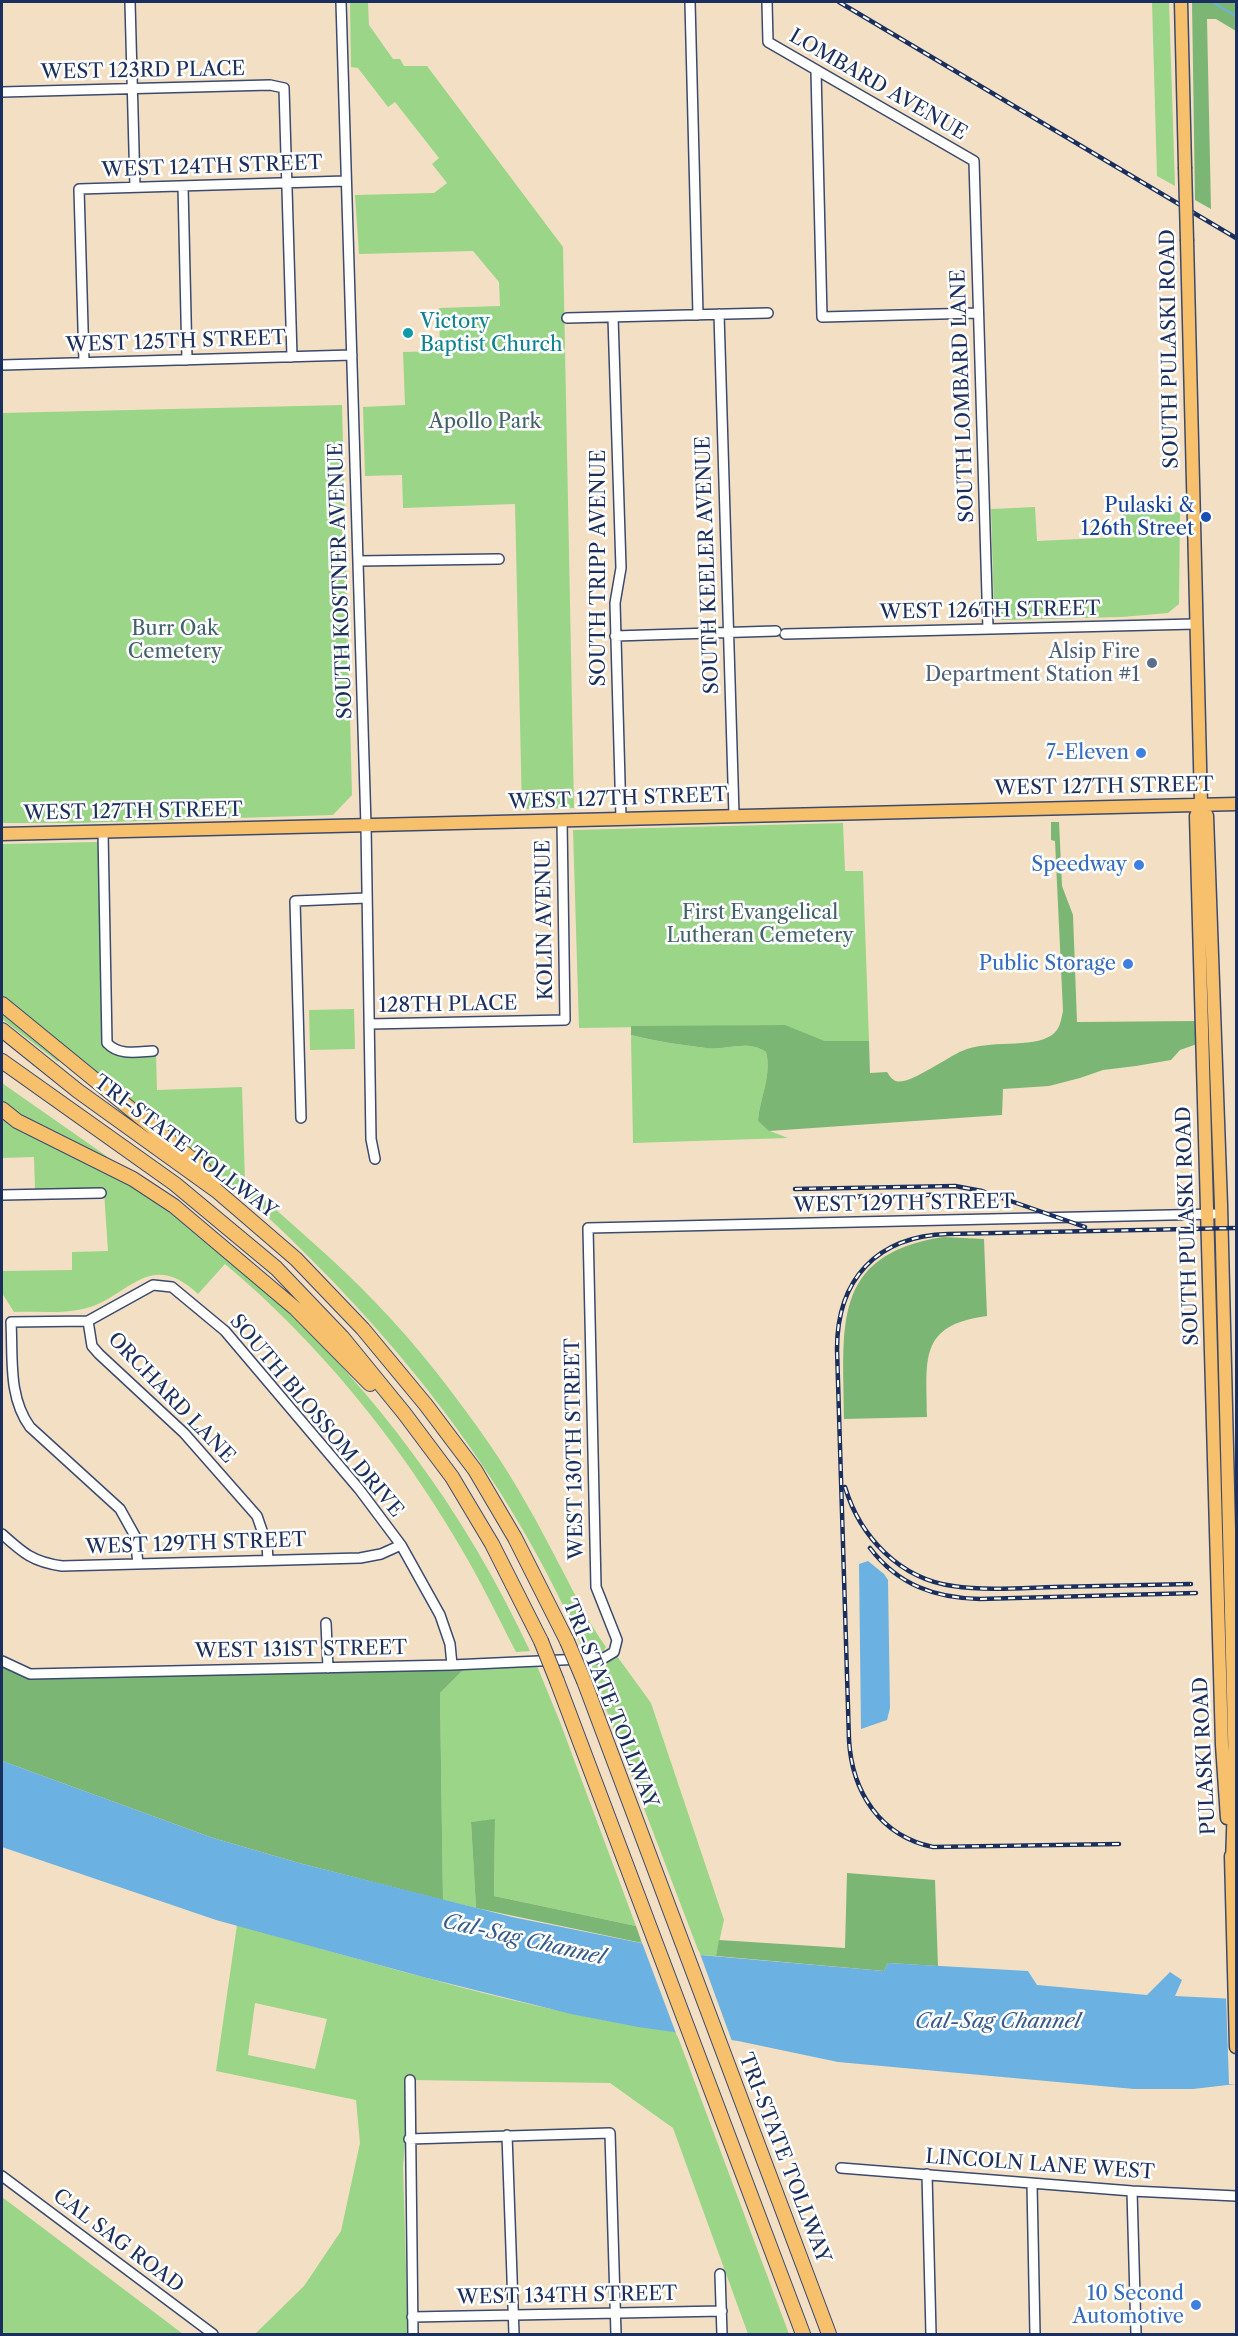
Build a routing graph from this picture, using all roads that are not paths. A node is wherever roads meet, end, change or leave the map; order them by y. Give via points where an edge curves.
1 (130, 2) edge
2 (341, 2) edge
3 (690, 2) edge
4 (767, 2) edge
5 (1181, 2) edge
6 (816, 71) junction
7 (133, 89) junction
8 (2, 92) edge
9 (974, 161) joint
10 (346, 181) junction
11 (287, 183) junction
12 (183, 186) junction
13 (135, 187) junction
14 (768, 313) dead end
15 (978, 313) junction
16 (719, 314) junction
17 (698, 315) junction
18 (613, 317) junction
19 (567, 318) dead end
20 (352, 355) junction
21 (292, 357) junction
22 (187, 360) junction
23 (84, 362) junction
24 (2, 365) edge
25 (499, 559) dead end
26 (358, 561) junction
27 (1195, 624) junction
28 (988, 629) junction
29 (728, 633) junction
30 (615, 636) junction
31 (1201, 804) junction
32 (1236, 804) edge
33 (734, 815) junction
34 (621, 818) junction
35 (562, 820) junction
36 (366, 826) junction
37 (103, 832) junction
38 (2, 834) edge
39 (366, 898) junction
40 (2, 1004) edge
41 (565, 1020) joint
42 (369, 1024) junction
43 (2, 1030) edge
44 (153, 1051) dead end
45 (2, 1061) edge
46 (2, 1109) edge
47 (301, 1118) dead end
48 (375, 1159) dead end
49 (217, 1191) junction
50 (101, 1193) dead end
51 (2, 1195) edge
52 (1207, 1214) junction
53 (1221, 1214) junction
54 (588, 1228) joint
55 (88, 1321) junction
56 (416, 1430) junction
57 (2, 1534) edge
58 (400, 1545) junction
59 (268, 1560) junction
60 (138, 1564) junction
61 (326, 1623) dead end
62 (1229, 1647) edge
63 (604, 1658) joint
64 (2, 1661) edge
65 (452, 1665) junction
66 (328, 1668) junction
67 (1236, 2047) edge
68 (410, 2080) dead end
69 (507, 2135) junction
70 (409, 2139) junction
71 (842, 2168) dead end
72 (927, 2174) junction
73 (2, 2176) edge
74 (1032, 2184) junction
75 (1132, 2191) junction
76 (1236, 2196) edge
77 (720, 2274) dead end
78 (722, 2311) junction
79 (615, 2313) junction
80 (514, 2315) junction
81 (412, 2317) junction
82 (213, 2334) edge
83 (412, 2334) edge
84 (514, 2334) edge
85 (616, 2334) edge
86 (722, 2334) edge
87 (803, 2334) edge
88 (830, 2334) edge
89 (931, 2334) edge
90 (1035, 2334) edge
91 (1136, 2334) edge

1 - 7 street
2 - 10 street, SOUTH KOSTNER AVENUE
3 - 17 street
4 - 6 street, LOMBARD AVENUE via 768,42
5 - 27 main road, SOUTH PULASKI ROAD, bridge
6 - 9 street, LOMBARD AVENUE
6 - 15 street via 822,317
7 - 8 street, WEST 123RD PLACE
7 - 11 street, WEST 123RD PLACE via 270,85 284,88
7 - 13 street
9 - 15 street, SOUTH LOMBARD LANE
10 - 11 street, WEST 124TH STREET
10 - 20 street, SOUTH KOSTNER AVENUE
11 - 12 street, WEST 124TH STREET
11 - 21 street
12 - 13 street, WEST 124TH STREET
12 - 22 street
13 - 23 street, WEST 124TH STREET via 79,189
14 - 16 street
15 - 28 street, SOUTH LOMBARD LANE
16 - 17 street
16 - 29 street, SOUTH KEELER AVENUE
17 - 18 street
18 - 19 street
18 - 30 street, SOUTH TRIPP AVENUE via 621,568
20 - 21 street, WEST 125TH STREET
20 - 26 street, SOUTH KOSTNER AVENUE
21 - 22 street, WEST 125TH STREET
22 - 23 street, WEST 125TH STREET
23 - 24 street, WEST 125TH STREET
25 - 26 street
26 - 36 street, SOUTH KOSTNER AVENUE
27 - 28 street, WEST 126TH STREET
27 - 31 main road, SOUTH PULASKI ROAD
28 - 29 street, WEST 126TH STREET
29 - 30 street, WEST 126TH STREET
29 - 33 street, SOUTH KEELER AVENUE
30 - 34 street, SOUTH TRIPP AVENUE
31 - 32 main road, WEST 127TH STREET
31 - 33 main road, WEST 127TH STREET
31 - 52 main road, SOUTH PULASKI ROAD via 1196,816
31 - 53 main road, SOUTH PULASKI ROAD via 1207,816
33 - 34 main road, WEST 127TH STREET
34 - 35 main road, WEST 127TH STREET
35 - 36 main road, WEST 127TH STREET
35 - 41 street, KOLIN AVENUE
36 - 37 main road, WEST 127TH STREET
36 - 39 street, SOUTH KOSTNER AVENUE
37 - 38 main road, WEST 127TH STREET
37 - 44 street via 107,1043 126,1052
39 - 42 street, SOUTH KOSTNER AVENUE
39 - 47 street via 295,901
40 - 49 highway via 204,1169
41 - 42 street, 128TH PLACE
42 - 48 street, SOUTH KOSTNER AVENUE via 371,1139
43 - 49 highway, TRI-STATE TOLLWAY via 78,1091
45 - 56 highway, TRI-STATE TOLLWAY via 175,1184 276,1268 342,1337
46 - 56 highway via 17,1121 133,1179 174,1206 296,1309
49 - 88 highway, TRI-STATE TOLLWAY, bridge via 296,1259 363,1329 475,1470 515,1538 584,1681
50 - 51 street
52 - 53 street, WEST 129TH STREET
52 - 54 street, WEST 129TH STREET
52 - 62 main road, SOUTH PULASKI ROAD
53 - 62 main road, SOUTH PULASKI ROAD
54 - 63 street, WEST 130TH STREET via 596,1587 617,1640 614,1652
55 - 58 street, SOUTH BLOSSOM DRIVE via 153,1285 172,1287 225,1331 359,1489
55 - 59 street, ORCHARD LANE via 92,1346 184,1433 257,1516
55 - 60 street via 11,1322 14,1395 30,1427 120,1509 135,1536
56 - 87 highway, TRI-STATE TOLLWAY, bridge via 452,1477 492,1544 541,1641
57 - 60 street, WEST 129TH STREET via 25,1555 42,1563
58 - 59 street, WEST 129TH STREET via 360,1558
58 - 65 street, SOUTH BLOSSOM DRIVE via 440,1615
59 - 60 street, WEST 129TH STREET
61 - 66 street
62 - 67 main road, PULASKI ROAD via 1223,1773 1232,1863
63 - 65 street, WEST 131ST STREET
64 - 66 street, WEST 131ST STREET via 30,1674
65 - 66 street, WEST 131ST STREET
68 - 70 street
69 - 70 street
69 - 79 street via 610,2133
69 - 80 street
70 - 81 street
71 - 72 street, LINCOLN LANE WEST
72 - 74 street, LINCOLN LANE WEST
72 - 89 street
73 - 82 street, CAL SAG ROAD
74 - 75 street, LINCOLN LANE WEST
74 - 90 street
75 - 76 street, LINCOLN LANE WEST
75 - 91 street
77 - 78 street
78 - 79 street, WEST 134TH STREET
78 - 86 street
79 - 80 street, WEST 134TH STREET
79 - 85 street
80 - 81 street, WEST 134TH STREET
80 - 84 street
81 - 83 street

